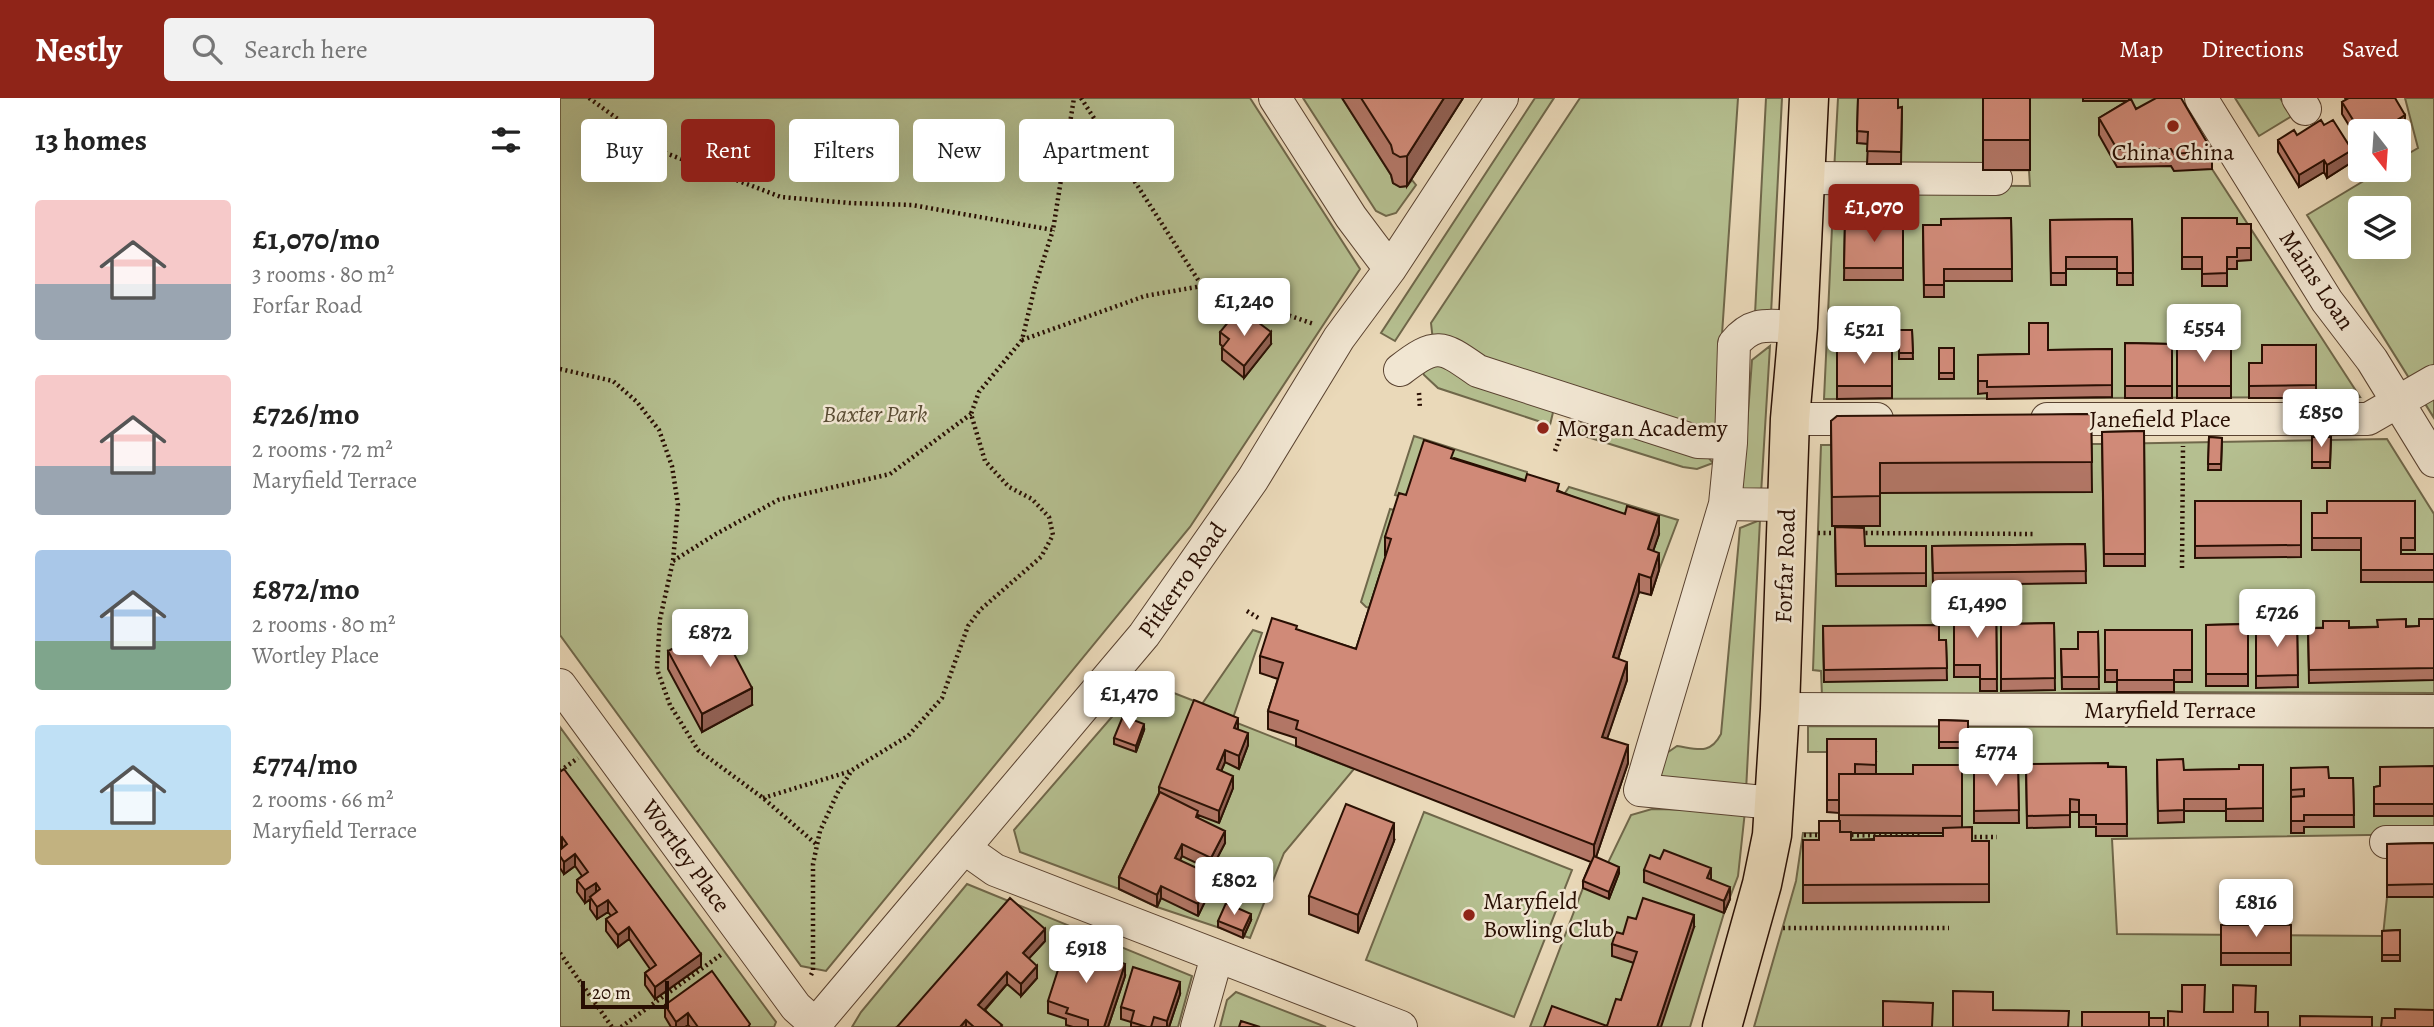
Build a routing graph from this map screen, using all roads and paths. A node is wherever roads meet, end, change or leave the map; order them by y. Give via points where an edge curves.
1 (589, 98) edge
2 (1074, 98) edge
3 (1081, 98) edge
4 (1275, 98) edge
5 (1502, 98) edge
6 (1809, 98) edge
7 (2201, 98) edge
8 (1805, 178) junction
9 (1996, 179) dead end
10 (1052, 230) junction
11 (1390, 269) junction
12 (1202, 286) junction
13 (1798, 327) junction
14 (1324, 328) dead end
15 (1022, 340) junction
16 (560, 369) edge
17 (1400, 370) dead end
18 (2434, 381) edge
19 (2399, 402) junction
20 (971, 414) junction
21 (1790, 419) junction
22 (1912, 419) edge
23 (2021, 419) edge
24 (2183, 419) junction
25 (1731, 443) junction
26 (2434, 461) edge
27 (1725, 504) junction
28 (1787, 519) junction
29 (1842, 533) edge
30 (1855, 533) edge
31 (2034, 534) dead end
32 (673, 561) junction
33 (2182, 568) dead end
34 (1247, 611) dead end
35 (1260, 619) dead end
36 (560, 685) edge
37 (1780, 709) junction
38 (2434, 711) edge
39 (852, 771) junction
40 (763, 798) junction
41 (1773, 819) junction
42 (1825, 835) edge
43 (1838, 835) edge
44 (1931, 836) edge
45 (1957, 836) edge
46 (1997, 837) dead end
47 (2386, 842) edge
48 (2434, 842) edge
49 (817, 845) junction
50 (964, 848) junction
51 (1751, 928) junction
52 (1950, 928) dead end
53 (745, 937) junction
54 (560, 953) edge
55 (1217, 956) junction
56 (808, 1019) edge
57 (612, 1027) edge
58 (621, 1027) edge
59 (1197, 1027) edge
60 (1401, 1027) edge
61 (1722, 1027) edge

1 - 10 path via 663,152 781,197 912,205
2 - 10 path
3 - 12 path
4 - 11 street
5 - 11 street, Pitkerro Road
6 - 8 main road, Forfar Road
7 - 19 street, Mains Loan via 2328,300
8 - 9 street
8 - 13 main road, Forfar Road
10 - 15 path
11 - 50 street, Pitkerro Road via 1339,338 1253,479 1144,635
12 - 14 path
12 - 15 path via 1145,296
13 - 21 main road, Forfar Road
13 - 25 street via 1761,326 1744,331 1734,344
15 - 20 path via 979,392
16 - 32 path via 613,381 659,430 672,466 678,505
17 - 25 street via 1433,350 1450,352 1489,375 1698,442
18 - 19 street, Janefield Place
19 - 24 street, Janefield Place via 2368,419
19 - 26 street, Mains Loan
20 - 32 path via 890,474 778,500
20 - 39 path via 985,461 1009,487 1041,508 1049,517 1053,535 1041,557 968,626 942,698 925,719 908,736
21 - 22 street
21 - 28 main road, Forfar Road
23 - 24 street, Janefield Place
24 - 33 path
25 - 27 street
27 - 28 street
27 - 41 street via 1640,790
28 - 29 path
28 - 37 main road, Forfar Road
30 - 31 path
32 - 40 path via 660,619 657,669 670,705 698,750
34 - 35 path
36 - 53 street, Wortley Place
37 - 38 street, Maryfield Terrace
37 - 41 main road, Forfar Road
39 - 40 path
39 - 49 path via 838,792
40 - 49 path
41 - 42 path
41 - 51 main road, Forfar Road
43 - 44 path
45 - 46 path
47 - 48 street
49 - 56 path
50 - 55 street via 995,870
50 - 56 street, Pitkerro Road
51 - 52 path
51 - 61 main road, Forfar Road
53 - 56 street, Wortley Place
53 - 58 path
54 - 57 path
55 - 59 street
55 - 60 street

